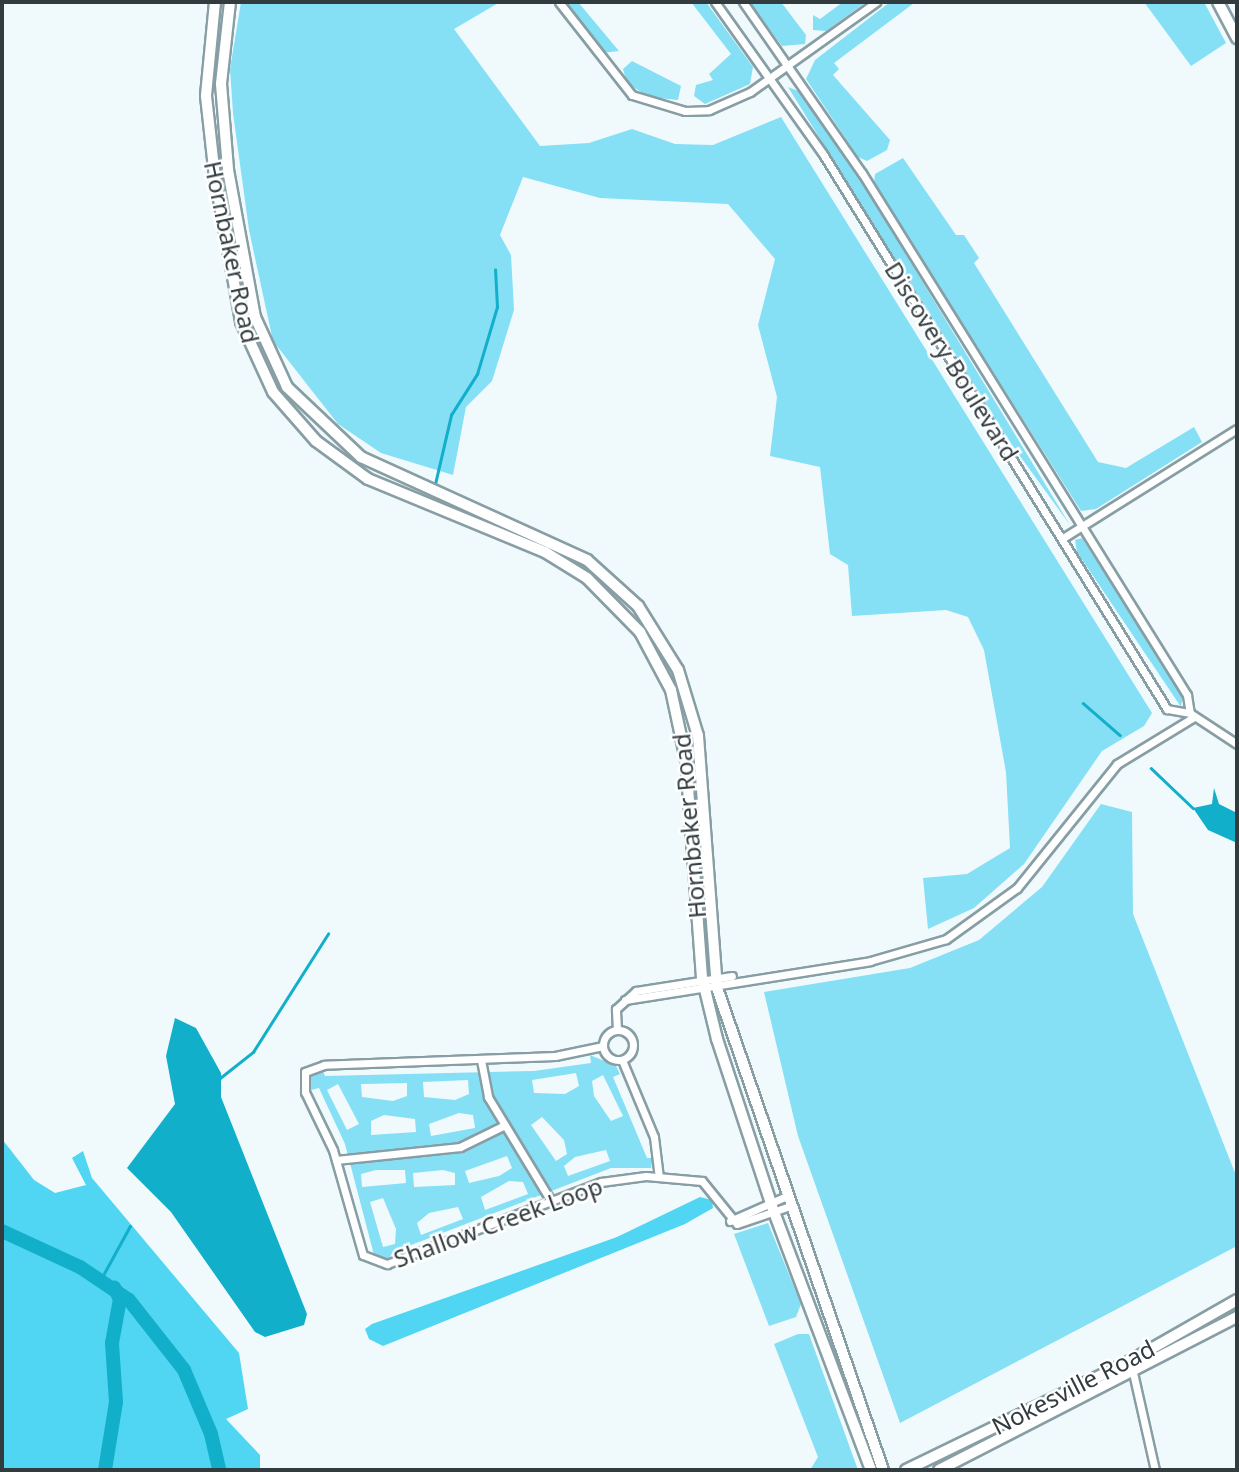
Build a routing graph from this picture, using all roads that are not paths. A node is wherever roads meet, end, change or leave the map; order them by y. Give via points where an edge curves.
1 (215, 2) edge
2 (230, 2) edge
3 (559, 2) edge
4 (715, 2) edge
5 (743, 2) edge
6 (876, 2) edge
7 (1217, 2) edge
8 (1237, 38) edge
9 (790, 64) junction
10 (771, 78) junction
11 (1237, 429) edge
12 (503, 518) junction
13 (1082, 526) junction
14 (496, 533) junction
15 (1063, 538) junction
16 (1192, 715) junction
17 (1237, 744) edge
18 (715, 979) junction
19 (703, 982) junction
20 (617, 1030) junction
21 (603, 1046) junction
22 (481, 1060) junction
23 (622, 1060) junction
24 (505, 1125) junction
25 (336, 1160) junction
26 (659, 1175) junction
27 (551, 1201) junction
28 (788, 1201) junction
29 (772, 1207) junction
30 (1237, 1300) edge
31 (1237, 1317) edge
32 (1130, 1361) junction
33 (1133, 1374) junction
34 (872, 1470) edge
35 (883, 1470) edge
36 (906, 1470) edge
37 (939, 1470) edge
38 (1155, 1470) edge

1 - 14 main road, Hornbaker Road via 207,72 210,144 241,321 260,370 294,419 349,467
2 - 12 main road, Hornbaker Road via 221,84 228,170 255,317 282,378 308,412 361,457
3 - 10 street via 620,85 646,103 709,110
4 - 10 street, Discovery Boulevard
5 - 9 street, Discovery Boulevard
6 - 9 street
7 - 8 highway
9 - 10 street
9 - 13 street, Discovery Boulevard
10 - 15 street, Discovery Boulevard
11 - 13 street
12 - 14 main road
12 - 18 main road, Hornbaker Road via 568,548 613,581 647,618 678,670 698,736
13 - 15 street
13 - 16 street, Discovery Boulevard via 1186,695
14 - 19 main road, Hornbaker Road via 545,552 605,592 645,640 671,690 686,760
15 - 16 street, Discovery Boulevard via 1167,709
16 - 17 street, Discovery Boulevard
16 - 18 street via 1116,764 1028,876 967,928 903,954
18 - 19 street
18 - 28 main road, Hornbaker Road
19 - 20 street via 635,991 615,1014
19 - 29 main road, Hornbaker Road
20 - 21 street
20 - 23 street via 634,1044
21 - 22 street, Shallow Creek Loop
21 - 23 street via 610,1058
22 - 24 street via 488,1097
22 - 25 street, Shallow Creek Loop via 313,1066 303,1078 304,1092
23 - 26 street via 654,1137
24 - 25 street via 460,1147
24 - 27 street
25 - 27 street, Shallow Creek Loop via 360,1249 377,1264
26 - 27 street, Shallow Creek Loop via 601,1182
26 - 29 street, Shallow Creek Loop via 702,1181 719,1196 730,1221
28 - 29 street, Shallow Creek Loop
28 - 35 main road, Hornbaker Road
29 - 34 main road, Hornbaker Road
30 - 32 highway, Nokesville Road
31 - 33 highway, Nokesville Road
32 - 33 street
32 - 36 highway, Nokesville Road
33 - 37 highway, Nokesville Road
33 - 38 street

